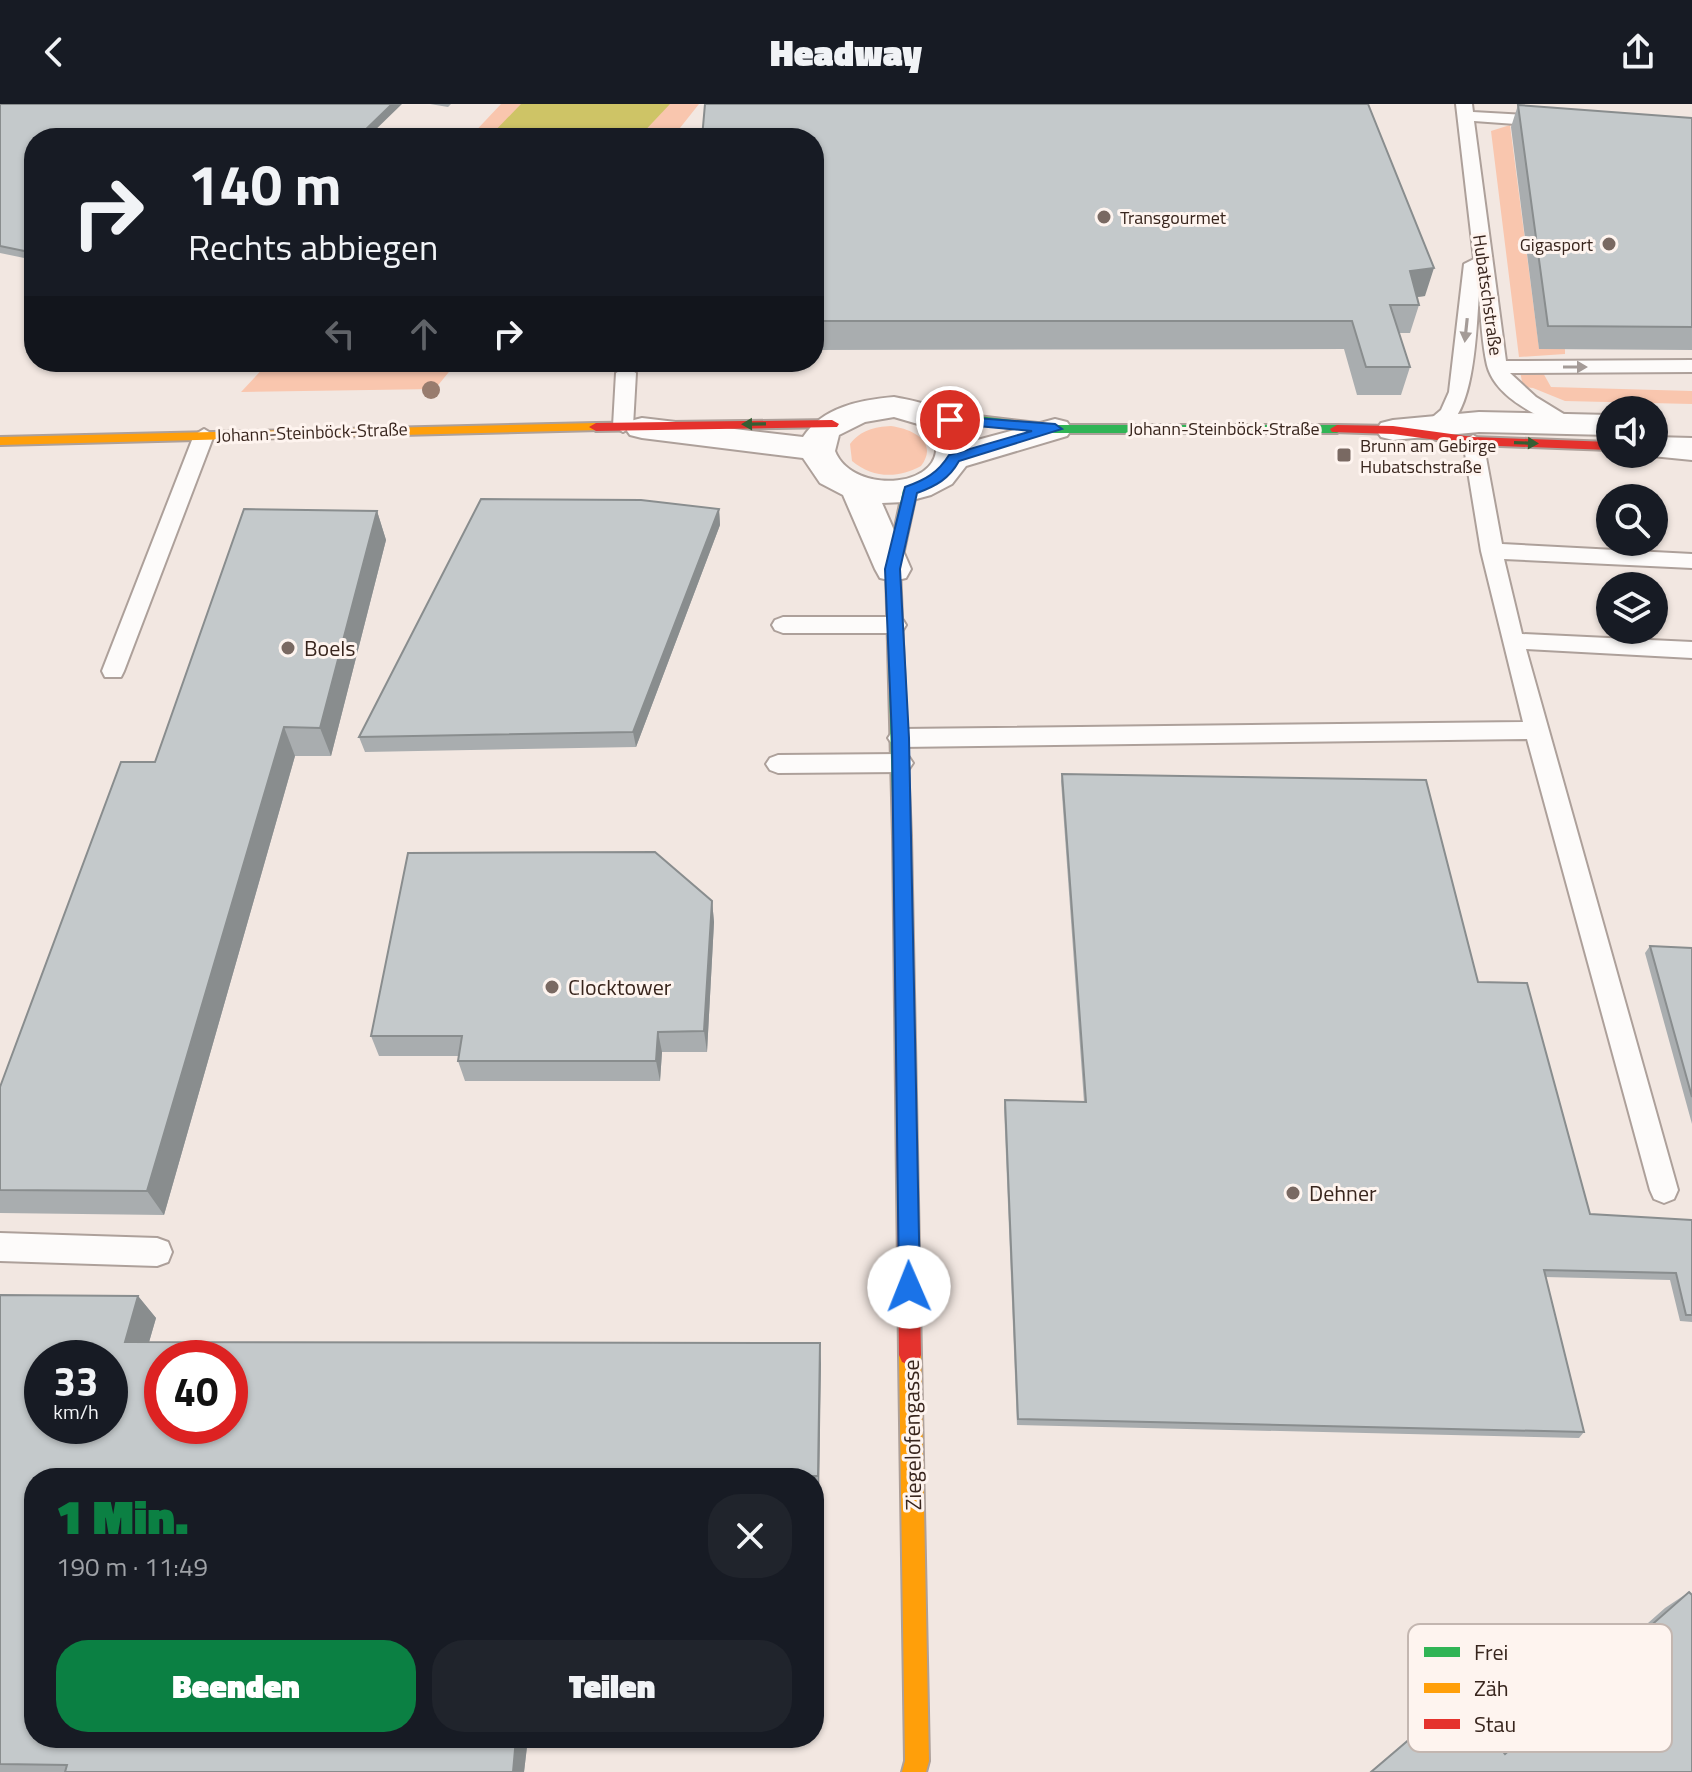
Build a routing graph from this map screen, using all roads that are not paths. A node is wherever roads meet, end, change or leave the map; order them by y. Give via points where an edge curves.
1 (1465, 110) edge
2 (1545, 121) edge
3 (1478, 224) junction
4 (1692, 366) edge
5 (1497, 367) junction
6 (626, 373) dead end
7 (935, 420) junction
8 (1570, 424) junction
9 (1596, 425) edge
10 (623, 426) junction
11 (1668, 426) edge
12 (1431, 427) junction
13 (1692, 427) edge
14 (1055, 429) junction
15 (1393, 430) junction
16 (204, 435) junction
17 (825, 436) junction
18 (0, 441) edge
19 (1473, 441) junction
20 (1596, 445) edge
21 (1668, 448) edge
22 (1692, 449) edge
23 (954, 458) junction
24 (857, 487) junction
25 (910, 490) junction
26 (1492, 551) junction
27 (1692, 561) edge
28 (893, 569) junction
29 (783, 625) dead end
30 (895, 625) junction
31 (1512, 641) junction
32 (1692, 650) edge
33 (113, 671) dead end
34 (1537, 730) junction
35 (900, 738) junction
36 (901, 763) junction
37 (778, 764) dead end
38 (1664, 1190) dead end
39 (0, 1247) edge
40 (157, 1252) dead end
41 (914, 1772) edge

1 - 2 lane
1 - 3 lane, Hubatschstraße
3 - 5 lane, Hubatschstraße
3 -> 12 lane, Hubatschstraße via 1459,392 1450,413
5 -> 4 lane
5 - 8 lane, Hubatschstraße via 1507,385
6 - 10 lane
7 - 14 street, Johann-Steinböck-Straße
7 - 17 street via 916,411 882,408 849,414
7 - 23 street via 949,431
8 - 9 street, Johann-Steinböck-Straße
8 - 12 street, Johann-Steinböck-Straße
10 - 16 street, Johann-Steinböck-Straße
10 - 17 street, Johann-Steinböck-Straße
11 - 13 street
12 - 15 street, Johann-Steinböck-Straße
14 - 15 street, Johann-Steinböck-Straße
14 - 23 street, Johann-Steinböck-Straße
15 - 19 street, Johann-Steinböck-Straße
16 - 18 street, Johann-Steinböck-Straße
16 - 33 lane
17 - 24 street via 823,465
19 -> 20 street, Johann-Steinböck-Straße
19 - 26 lane
21 - 22 street
23 - 25 street via 931,483
24 - 25 street
24 - 28 street, Ziegelofengasse
25 - 28 street, Ziegelofengasse
26 - 27 lane
26 - 31 lane
28 - 30 street, Ziegelofengasse
29 - 30 lane
30 - 35 street, Ziegelofengasse
31 - 32 lane
31 - 34 lane
34 - 35 lane
34 - 38 lane
35 - 36 street, Ziegelofengasse
36 - 37 lane
36 - 41 street, Ziegelofengasse
39 - 40 lane

